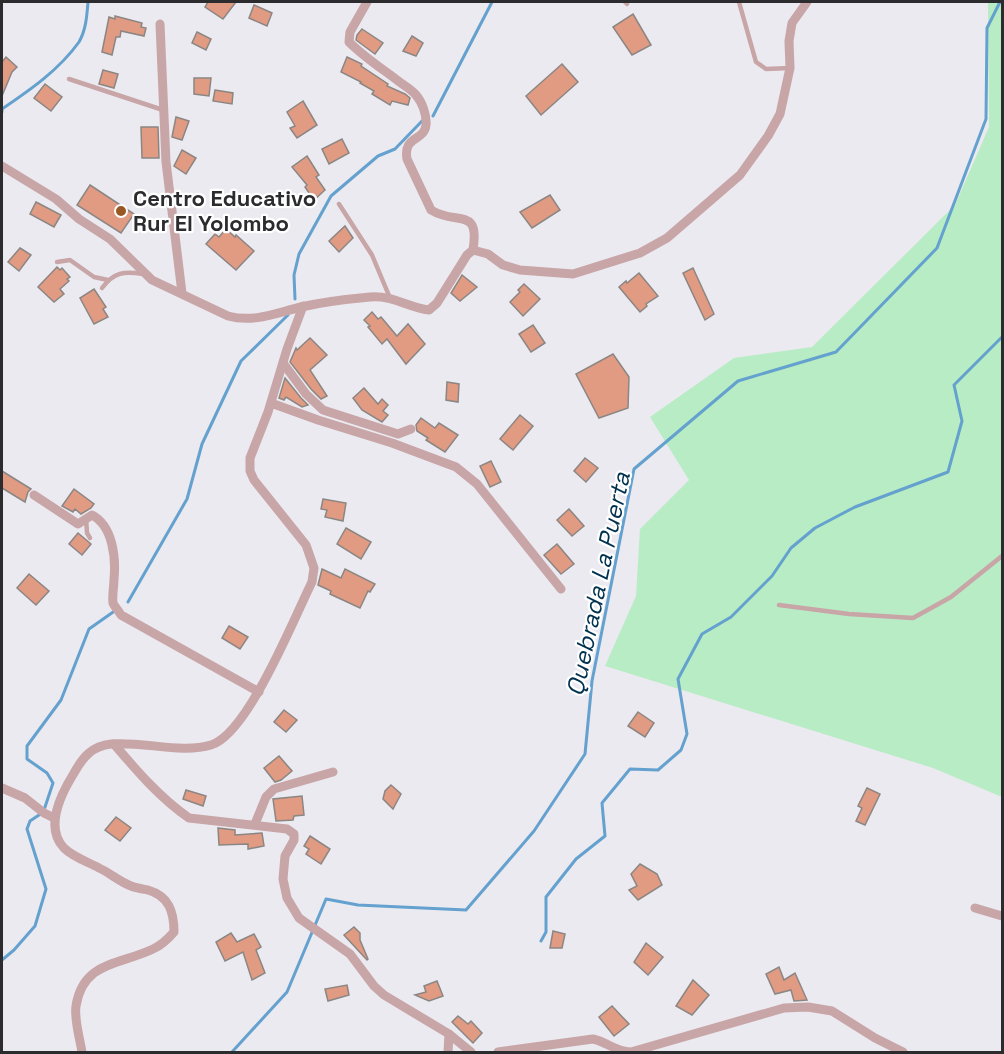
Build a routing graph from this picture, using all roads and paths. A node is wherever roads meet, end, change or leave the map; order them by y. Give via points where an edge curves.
1 (367, 2) edge
2 (739, 2) edge
3 (807, 2) edge
4 (159, 24) dead end
5 (790, 68) junction
6 (69, 79) dead end
7 (164, 110) junction
8 (2, 166) edge
9 (339, 204) dead end
10 (472, 250) junction
11 (57, 262) dead end
12 (146, 274) junction
13 (108, 280) junction
14 (102, 288) dead end
15 (182, 293) junction
16 (390, 298) junction
17 (303, 306) junction
18 (283, 363) junction
19 (271, 403) junction
20 (411, 429) dead end
21 (34, 495) dead end
22 (86, 518) junction
23 (90, 538) dead end
24 (1002, 556) edge
25 (561, 589) dead end
26 (779, 604) dead end
27 (259, 692) junction
28 (114, 744) junction
29 (333, 772) dead end
30 (2, 788) edge
31 (54, 818) junction
32 (255, 824) junction
33 (975, 908) dead end
34 (1002, 916) edge
35 (449, 1034) junction
36 (82, 1053) edge
37 (448, 1053) edge
38 (471, 1053) edge
39 (498, 1053) edge
40 (903, 1053) edge

1 - 10 street via 350,32 349,42 414,93 422,104 427,124 424,133 409,143 407,159 430,210 472,224 476,232
2 - 5 lane via 756,62 766,69
3 - 5 street via 792,23
4 - 7 street
5 - 10 street via 780,114 740,176 667,238 640,253 573,274 520,270
6 - 7 lane
7 - 15 street via 166,162
8 - 12 street via 110,239
9 - 16 lane via 372,255
10 - 16 street via 429,310
11 - 13 lane via 70,260 94,277
12 - 13 lane via 120,272
12 - 15 street via 166,288
13 - 14 lane
15 - 17 street via 242,320
16 - 17 street
17 - 18 street
18 - 19 street
18 - 20 street via 323,410 398,434
19 - 25 street via 456,467 477,484
19 - 27 street via 250,458 250,471 306,545 314,568 312,582
21 - 22 street via 78,524
22 - 23 lane
22 - 27 street via 92,515 107,532 115,569 113,603 121,615
24 - 26 lane via 951,597 913,618
27 - 28 street via 244,716 213,745 193,748
28 - 31 street via 100,746 79,764
28 - 32 street via 189,818
29 - 32 street via 274,789 266,797
30 - 31 street
31 - 36 street via 56,837 64,849 130,886 167,900 174,915 174,932 164,943 96,970 86,980 76,1008
32 - 35 street via 287,829 294,834 285,856 283,879 287,898 299,918 350,954 384,996
33 - 34 street
35 - 37 street
35 - 38 street
39 - 40 street via 593,1039 631,1053 784,1008 808,1007 832,1011

